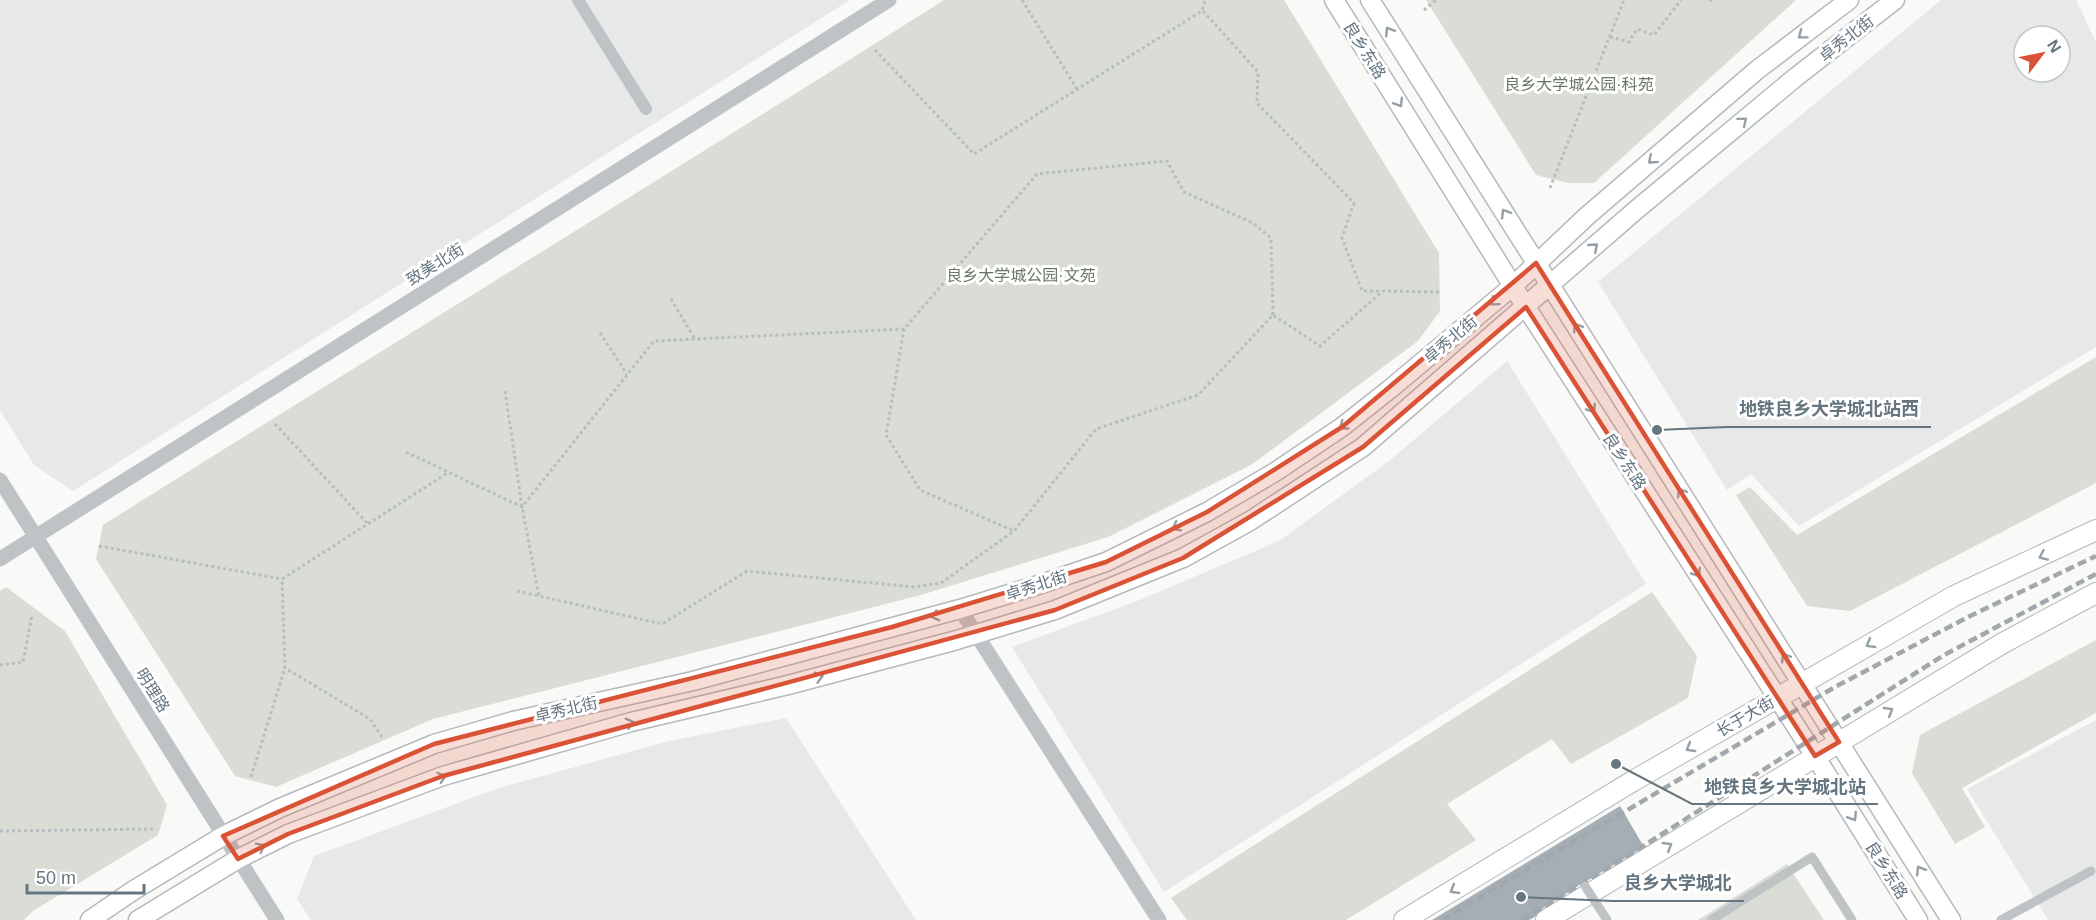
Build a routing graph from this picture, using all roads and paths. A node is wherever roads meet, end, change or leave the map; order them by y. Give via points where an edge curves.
1 (578, 0) edge
2 (889, 0) edge
3 (1022, 0) edge
4 (1204, 0) edge
5 (1334, 0) edge
6 (1370, 0) edge
7 (1436, 0) edge
8 (1624, 0) edge
9 (1682, 0) edge
10 (1849, 0) edge
11 (1895, 0) edge
12 (1424, 10) dead end
13 (1202, 11) junction
14 (1610, 37) junction
15 (875, 50) dead end
16 (1077, 89) junction
17 (646, 109) dead end
18 (1550, 188) dead end
19 (1536, 263) junction
20 (1514, 286) junction
21 (1550, 286) junction
22 (1383, 291) junction
23 (1440, 292) dead end
24 (671, 299) dead end
25 (1526, 307) junction
26 (1273, 315) junction
27 (904, 329) junction
28 (600, 333) dead end
29 (695, 339) junction
30 (627, 374) junction
31 (505, 391) dead end
32 (275, 424) dead end
33 (406, 452) dead end
34 (449, 472) junction
35 (0, 480) edge
36 (522, 507) junction
37 (367, 523) junction
38 (2096, 530) edge
39 (1014, 531) junction
40 (35, 536) junction
41 (99, 546) dead end
42 (0, 559) edge
43 (282, 579) junction
44 (517, 591) dead end
45 (2096, 593) edge
46 (539, 596) junction
47 (960, 609) junction
48 (32, 615) dead end
49 (976, 634) junction
50 (0, 665) edge
51 (285, 668) junction
52 (1802, 683) junction
53 (1777, 697) junction
54 (382, 737) dead end
55 (1839, 742) junction
56 (1815, 756) junction
57 (251, 777) dead end
58 (154, 829) dead end
59 (0, 831) edge
60 (223, 836) junction
61 (238, 859) junction
62 (2091, 871) dead end
63 (1585, 886) dead end
64 (90, 920) edge
65 (138, 920) edge
66 (277, 920) edge
67 (1160, 920) edge
68 (1404, 920) edge
69 (1546, 920) edge
70 (1607, 920) edge
71 (1711, 920) edge
72 (1852, 920) edge
73 (1918, 920) edge
74 (1951, 920) edge
75 (2001, 920) edge

1 - 17 street
2 - 40 street, 致美北街
3 - 16 path
4 - 13 path
5 -> 20 main road, 良乡东路
19 -> 6 main road, 良乡东路
7 - 12 path
8 - 14 path
9 - 14 path via 1654,35 1637,29 1629,42
10 -> 19 main road, 卓秀北街 via 1757,70
21 -> 11 main road, 卓秀北街 via 1636,210
13 - 16 path
13 - 22 path via 1258,72 1257,103 1354,203 1342,238 1362,291
14 - 18 path
15 - 16 path via 974,154
19 - 20 main road, 卓秀北街
19 - 21 main road, 良乡东路
20 - 25 main road, 良乡东路
20 -> 47 main road, 卓秀北街 via 1342,427 1207,512 1106,562
21 - 25 main road, 卓秀北街
52 -> 21 main road, 良乡东路
22 - 23 path
22 - 26 path via 1320,346
24 - 29 path
25 - 49 main road, 卓秀北街 via 1363,447 1250,521 1184,558 1115,587
25 -> 53 main road, 良乡东路
26 - 27 path via 1271,238 1253,223 1184,192 1167,161 1037,174
26 - 39 path via 1198,396 1096,429
27 - 29 path
27 - 39 path via 886,435 920,489
28 - 30 path
29 - 30 path via 654,341
30 - 36 path
31 - 36 path
32 - 37 path
33 - 34 path
34 - 36 path
34 - 37 path
35 - 40 street, 明理路
36 - 46 path
37 - 43 path
38 -> 52 main road, 长于大街 via 1954,596
39 - 46 path via 941,583 914,587 747,571 662,624
40 - 42 street, 致美北街
40 - 60 street, 明理路
41 - 43 path
43 - 51 path
44 - 46 path
55 -> 45 main road via 2003,643
47 - 49 street
47 -> 60 main road, 卓秀北街 via 704,678 513,721 434,744
48 - 50 path via 23,662
61 -> 49 main road, 卓秀北街 via 288,834 443,776 631,722 788,686
49 - 67 street
51 - 54 path via 370,719
51 - 57 path
52 - 53 main road, 长于大街
52 - 55 main road, 良乡东路
53 - 56 main road, 良乡东路
53 -> 68 main road, 长于大街
55 - 56 main road
74 -> 55 main road, 良乡东路
69 -> 56 main road
56 -> 73 main road, 良乡东路
58 - 59 path
60 - 61 street, 明理路
60 - 64 main road, 卓秀北街
61 - 65 main road, 卓秀北街
61 - 66 street, 明理路
62 - 75 street
63 - 70 street, bridge
71 - 72 street via 1812,857

